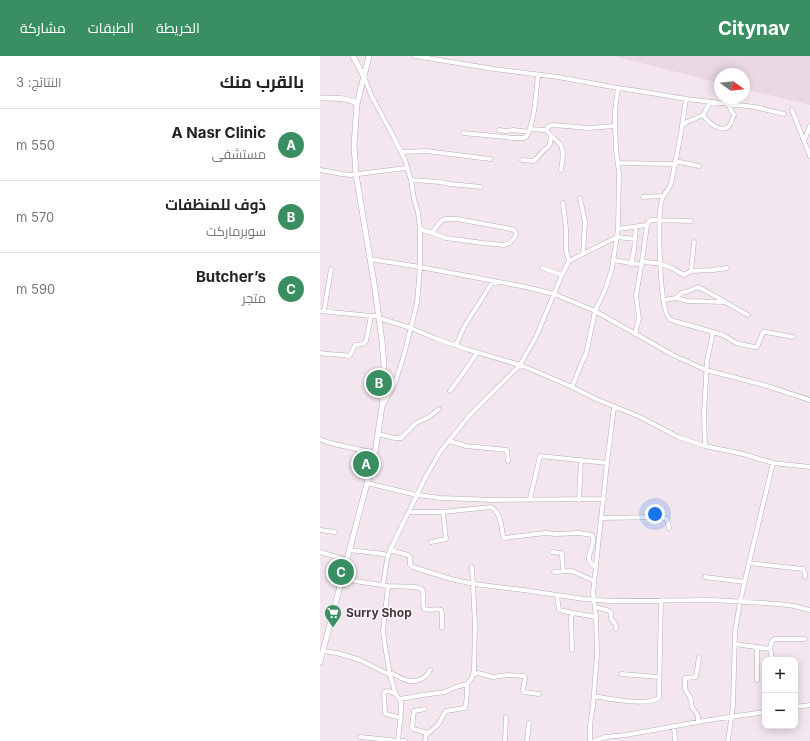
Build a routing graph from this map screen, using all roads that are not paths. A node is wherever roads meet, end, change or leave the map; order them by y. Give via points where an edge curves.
1 (353, 56) edge
2 (369, 56) edge
3 (415, 56) edge
4 (538, 75) junction
5 (364, 77) junction
6 (618, 88) junction
7 (320, 98) edge
8 (686, 99) junction
9 (713, 102) joint
10 (357, 104) junction
11 (727, 104) joint
12 (792, 110) dead end
13 (784, 114) dead end
14 (704, 116) junction
15 (615, 126) junction
16 (682, 126) junction
17 (810, 126) edge
18 (499, 130) dead end
19 (530, 130) junction
20 (546, 130) junction
21 (463, 133) dead end
22 (551, 136) junction
23 (804, 141) junction
24 (401, 152) junction
25 (810, 156) edge
26 (490, 159) dead end
27 (522, 160) dead end
28 (675, 162) junction
29 (618, 163) junction
30 (699, 166) dead end
31 (406, 168) junction
32 (320, 170) edge
33 (561, 170) dead end
34 (356, 174) junction
35 (411, 180) junction
36 (481, 187) dead end
37 (643, 196) dead end
38 (663, 196) junction
39 (580, 198) dead end
40 (563, 203) dead end
41 (660, 220) junction
42 (691, 221) dead end
43 (647, 226) junction
44 (636, 227) junction
45 (420, 229) junction
46 (618, 229) junction
47 (432, 233) junction
48 (617, 237) junction
49 (635, 239) junction
50 (694, 242) dead end
51 (634, 250) junction
52 (644, 251) junction
53 (583, 254) junction
54 (370, 259) junction
55 (613, 260) junction
56 (569, 261) junction
57 (642, 263) junction
58 (631, 264) junction
59 (660, 264) junction
60 (420, 267) junction
61 (542, 268) dead end
62 (726, 268) dead end
63 (331, 269) dead end
64 (691, 271) junction
65 (562, 275) junction
66 (493, 281) junction
67 (554, 294) junction
68 (676, 298) junction
69 (664, 300) junction
70 (726, 302) junction
71 (322, 311) edge
72 (595, 311) junction
73 (748, 315) dead end
74 (371, 316) junction
75 (379, 317) junction
76 (411, 328) junction
77 (713, 332) junction
78 (635, 334) junction
79 (793, 338) dead end
80 (456, 345) junction
81 (477, 352) junction
82 (320, 353) edge
83 (520, 365) junction
84 (706, 370) junction
85 (572, 387) junction
86 (450, 391) dead end
87 (810, 400) edge
88 (382, 406) junction
89 (614, 407) junction
90 (438, 409) dead end
91 (378, 434) junction
92 (320, 439) edge
93 (449, 441) junction
94 (705, 446) junction
95 (375, 454) junction
96 (508, 460) dead end
97 (581, 460) junction
98 (607, 463) junction
99 (773, 463) junction
100 (810, 468) edge
101 (367, 483) junction
102 (417, 495) junction
103 (530, 499) junction
104 (604, 499) junction
105 (578, 500) junction
106 (409, 512) junction
107 (443, 512) junction
108 (602, 518) junction
109 (669, 528) dead end
110 (320, 530) edge
111 (335, 532) dead end
112 (431, 542) dead end
113 (349, 550) junction
114 (390, 550) junction
115 (320, 552) edge
116 (552, 552) dead end
117 (388, 556) junction
118 (347, 560) junction
119 (749, 563) junction
120 (472, 567) dead end
121 (596, 568) junction
122 (563, 571) junction
123 (554, 572) dead end
124 (705, 577) dead end
125 (805, 577) dead end
126 (342, 579) junction
127 (594, 581) junction
128 (745, 582) junction
129 (474, 584) junction
130 (386, 586) junction
131 (557, 595) junction
132 (593, 599) junction
133 (661, 600) junction
134 (740, 602) junction
135 (594, 607) junction
136 (810, 610) edge
137 (573, 613) junction
138 (596, 617) junction
139 (442, 628) dead end
140 (616, 629) dead end
141 (805, 639) dead end
142 (735, 644) junction
143 (757, 647) junction
144 (770, 649) junction
145 (572, 650) dead end
146 (323, 651) junction
147 (699, 657) dead end
148 (771, 657) edge
149 (320, 662) edge
150 (430, 670) dead end
151 (621, 674) dead end
152 (390, 675) junction
153 (473, 675) junction
154 (659, 677) junction
155 (756, 680) dead end
156 (466, 684) junction
157 (396, 694) junction
158 (539, 694) dead end
159 (594, 696) junction
160 (400, 699) junction
161 (810, 705) edge
162 (798, 707) edge
163 (425, 709) dead end
164 (762, 712) edge
165 (731, 716) junction
166 (506, 717) dead end
167 (401, 718) junction
168 (698, 722) junction
169 (529, 723) dead end
170 (674, 726) junction
171 (428, 733) junction
172 (360, 737) dead end
173 (395, 741) edge
174 (398, 741) edge
175 (402, 741) edge
176 (405, 741) edge
177 (425, 741) edge
178 (505, 741) edge
179 (527, 741) edge
180 (590, 741) edge
181 (594, 741) edge
182 (675, 741) edge
183 (728, 741) edge

1 - 5 street
2 - 5 street
3 - 4 street
4 - 6 street
4 - 19 street
5 - 10 street
5 - 24 street
6 - 8 street
6 - 15 street
7 - 10 street via 351,100
8 - 9 street
8 - 16 street
9 - 14 street via 709,104
10 - 34 street via 354,145
11 - 13 street
11 - 14 street via 734,114 728,127 711,124
12 - 23 street
14 - 16 street
15 - 20 street via 589,128 553,125
15 - 29 street
16 - 28 street
17 - 23 street
18 - 19 street
19 - 20 street
19 - 21 street via 524,138
20 - 22 street
22 - 27 street via 548,148 536,159
22 - 33 street via 561,145 563,151
23 - 25 street
24 - 26 street via 426,151
24 - 31 street
28 - 29 street
28 - 30 street
28 - 38 street via 671,184
29 - 46 street
31 - 34 street
31 - 35 street
32 - 34 street
34 - 54 street
35 - 36 street
35 - 45 street
37 - 38 street
38 - 41 street
39 - 53 street via 585,222
40 - 56 street
41 - 42 street
41 - 43 street via 649,220
41 - 59 street
43 - 44 street
43 - 52 street
44 - 46 street
44 - 49 street
45 - 47 street
45 - 60 street
46 - 48 street
47 - 47 street via 446,238 504,245 510,243 516,233 511,229 457,219 441,221
48 - 49 street
48 - 53 street
48 - 55 street
49 - 51 street
50 - 64 street
51 - 52 street
51 - 58 street
52 - 57 street
53 - 56 street
54 - 60 street
54 - 75 street
55 - 58 street
55 - 72 street via 609,278
56 - 65 street
57 - 58 street
57 - 59 street
57 - 78 street via 636,296 639,318
59 - 64 street via 684,275
59 - 69 street
60 - 66 street
60 - 76 street via 417,303
61 - 65 street
62 - 64 street
63 - 71 street
65 - 67 street
66 - 67 street
66 - 80 street via 464,327
67 - 72 street
67 - 83 street via 536,337
68 - 69 street
68 - 70 street via 687,302
68 - 70 street via 681,293 698,287
69 - 77 street via 670,319
70 - 73 street
71 - 74 street
72 - 78 street
72 - 85 street via 587,350
74 - 75 street
74 - 82 street via 366,341 355,345 349,356
75 - 76 street
75 - 88 street via 384,365
76 - 80 street
76 - 88 street via 394,387
77 - 79 street via 736,343 754,347 757,347 763,332
77 - 84 street
78 - 84 street
80 - 81 street
81 - 83 street
81 - 86 street
83 - 85 street
83 - 93 street via 469,416
84 - 87 street via 769,386
84 - 94 street
85 - 89 street
88 - 91 street
89 - 94 street via 640,417 670,434
89 - 98 street
90 - 91 street via 416,423 401,438
91 - 95 street
92 - 95 street
93 - 96 street via 466,446 507,450
93 - 102 street via 440,452
94 - 99 street
95 - 101 street
97 - 98 street
97 - 103 street via 540,456
97 - 105 street
98 - 104 street
99 - 100 street
99 - 119 street
101 - 102 street
101 - 113 street
102 - 103 street via 455,499
102 - 106 street
103 - 105 street
104 - 105 street
104 - 108 street
106 - 107 street
106 - 114 street
107 - 112 street via 446,539
107 - 121 street via 492,507 495,509 504,538 545,533 592,535 593,545 589,558
108 - 109 street via 658,517 667,519
108 - 121 street
110 - 111 street
113 - 117 street
113 - 118 street
114 - 117 street
114 - 129 street via 410,556 410,564 413,567
115 - 118 street
116 - 122 street via 562,554
117 - 130 street
118 - 126 street
119 - 125 street via 803,570
119 - 128 street
120 - 129 street
121 - 127 street
122 - 123 street
122 - 127 street via 572,571
124 - 128 street
126 - 130 street
126 - 146 street
127 - 132 street
128 - 134 street
129 - 131 street
129 - 153 street
130 - 139 street via 422,589 424,609 441,610
130 - 152 street via 383,631
131 - 132 street
131 - 137 street via 559,610
132 - 133 street
132 - 135 street
133 - 134 street
133 - 154 street
134 - 136 street via 779,604
134 - 142 street
135 - 138 street
135 - 140 street via 611,612
137 - 138 street
137 - 145 street
138 - 159 street
141 - 144 street via 774,639
142 - 143 street
142 - 165 street
143 - 144 street
143 - 155 street
144 - 148 street
146 - 149 street
146 - 152 street via 360,660
147 - 168 street via 696,676 688,677 685,681 685,689 698,716
150 - 152 street via 426,677 413,681
151 - 154 street
152 - 157 street
153 - 156 street
153 - 158 street via 478,673 490,676 525,676 524,692
154 - 159 street via 659,698 656,699 626,701
156 - 160 street via 445,692
156 - 171 street via 465,708 446,712 438,725
157 - 160 street
157 - 167 street via 384,692 385,713
159 - 180 street
160 - 167 street
161 - 162 street
163 - 171 street via 414,711 412,727
164 - 165 street
165 - 168 street
165 - 183 street
166 - 178 street
167 - 174 street
168 - 170 street
169 - 179 street
170 - 181 street
170 - 182 street
171 - 177 street
172 - 173 street
175 - 176 street

